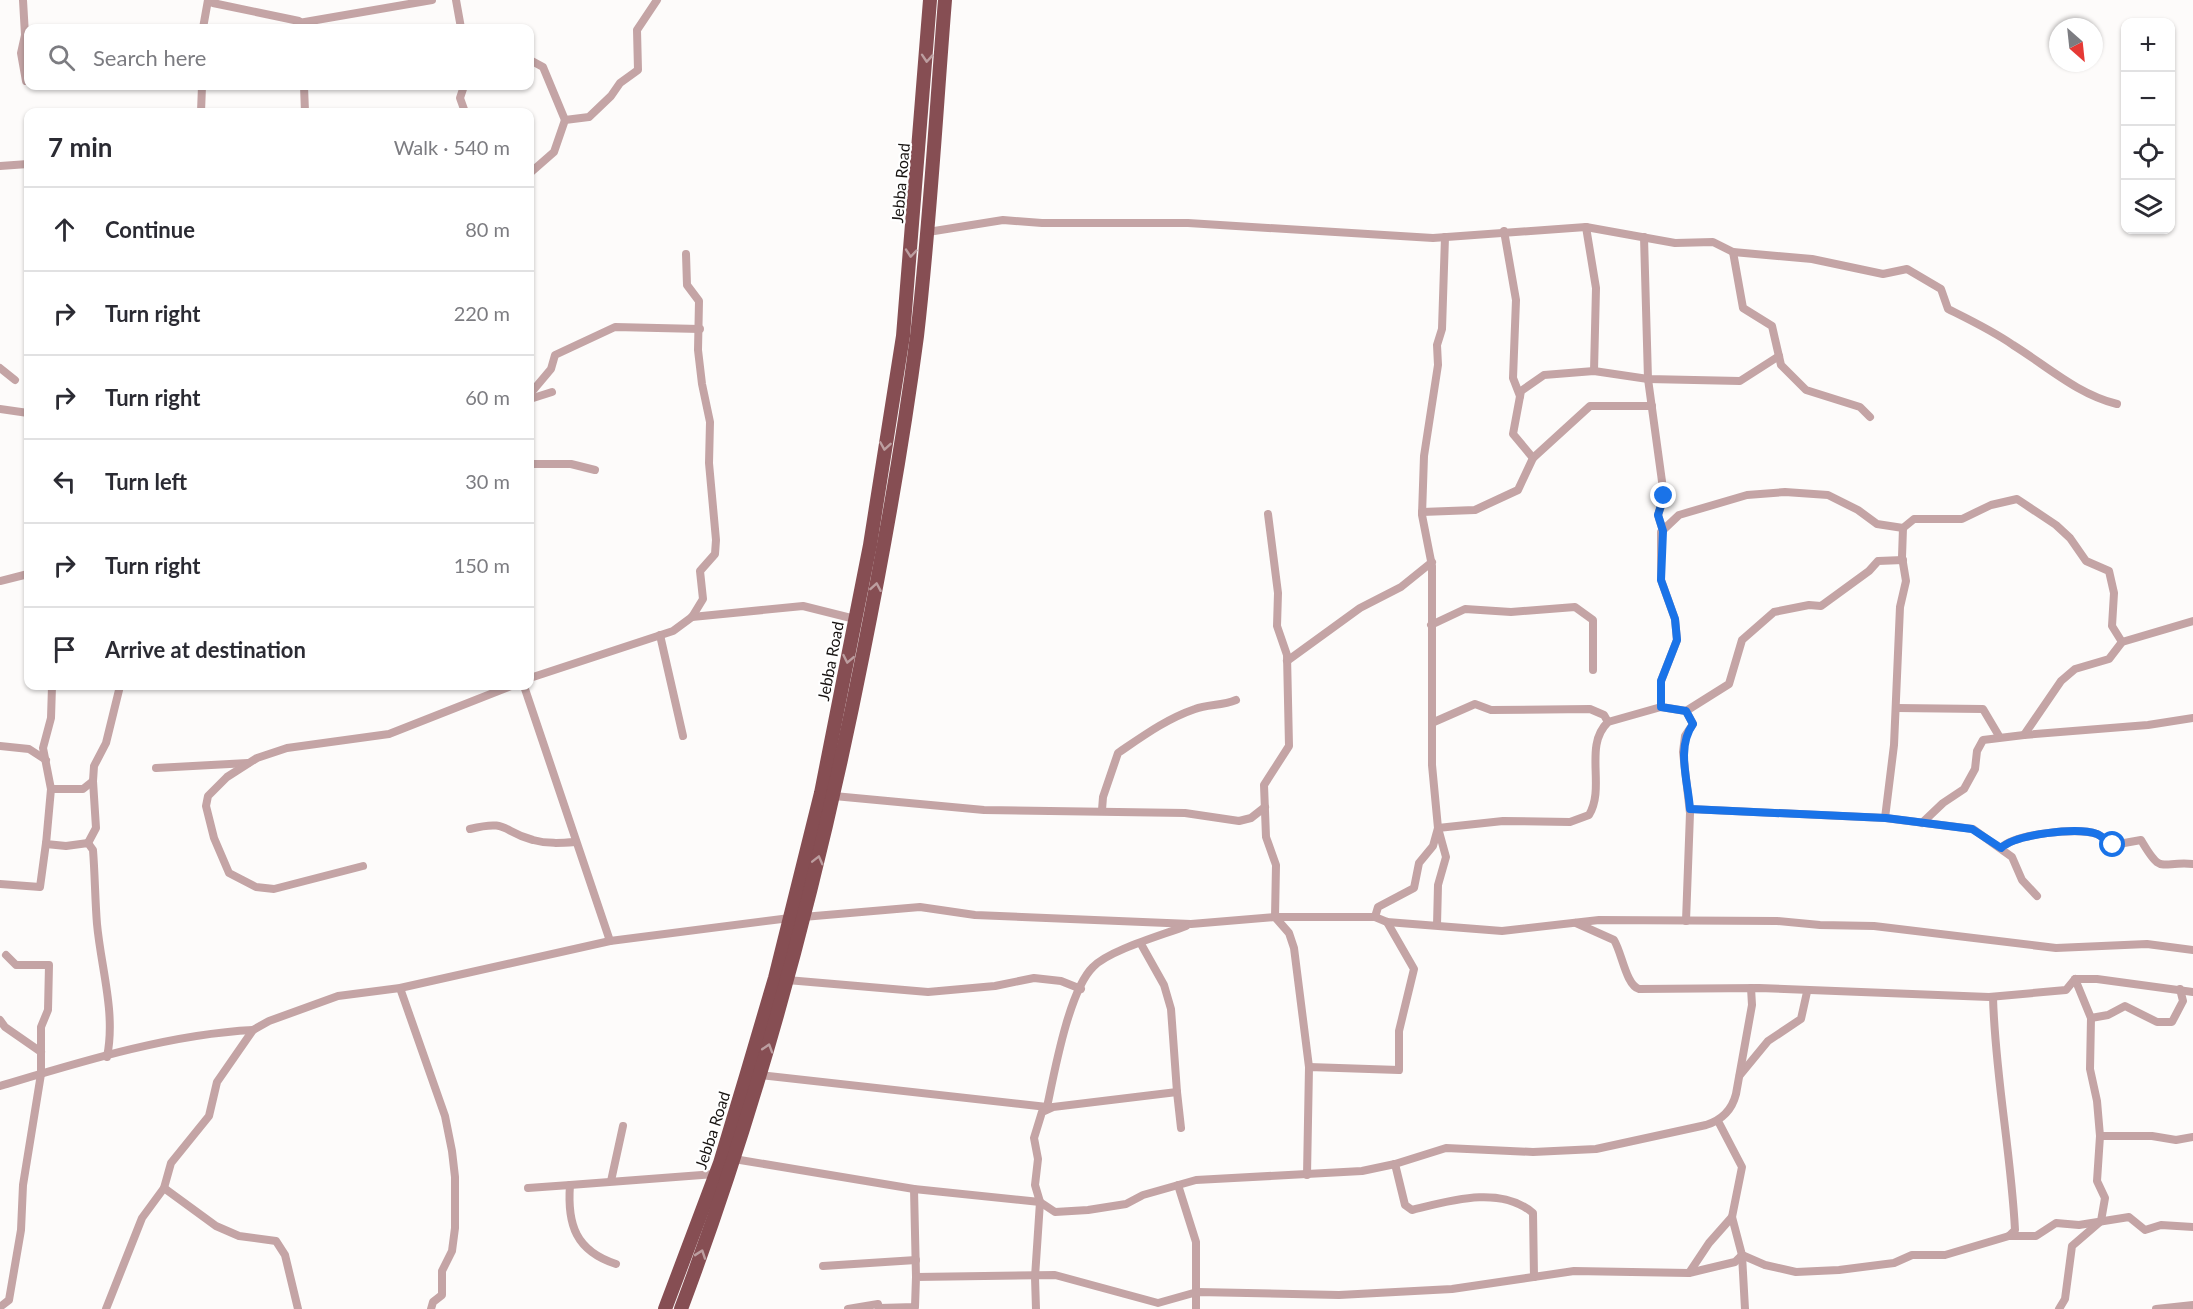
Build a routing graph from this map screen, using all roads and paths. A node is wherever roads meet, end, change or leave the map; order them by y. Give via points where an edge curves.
1 (23, 0) edge
2 (209, 0) edge
3 (432, 0) edge
4 (456, 0) edge
5 (657, 0) edge
6 (930, 0) edge
7 (945, 0) edge
8 (24, 24) edge
9 (204, 24) edge
10 (292, 24) edge
11 (310, 24) edge
12 (460, 24) edge
13 (24, 40) edge
14 (534, 62) edge
15 (24, 70) edge
16 (202, 90) edge
17 (304, 90) edge
18 (463, 90) edge
19 (201, 108) edge
20 (305, 108) edge
21 (464, 108) edge
22 (566, 120) junction
23 (24, 164) edge
24 (0, 166) edge
25 (534, 170) edge
26 (1586, 227) junction
27 (1504, 231) junction
28 (928, 232) junction
29 (1445, 237) junction
30 (1644, 237) junction
31 (1733, 252) junction
32 (686, 254) dead end
33 (700, 329) junction
34 (1779, 356) junction
35 (0, 368) edge
36 (1594, 371) junction
37 (1648, 379) junction
38 (15, 380) dead end
39 (534, 389) edge
40 (552, 392) dead end
41 (1521, 396) junction
42 (534, 398) edge
43 (2117, 404) dead end
44 (1652, 406) junction
45 (0, 409) edge
46 (24, 412) edge
47 (1870, 417) dead end
48 (1533, 458) junction
49 (534, 464) edge
50 (595, 470) dead end
51 (1422, 512) junction
52 (1268, 514) dead end
53 (1903, 528) junction
54 (1663, 531) junction
55 (1903, 560) junction
56 (1432, 562) junction
57 (24, 575) edge
58 (0, 581) edge
59 (692, 617) junction
60 (855, 619) junction
61 (2193, 621) edge
62 (1431, 625) junction
63 (660, 635) junction
64 (2122, 642) junction
65 (1287, 661) junction
66 (1593, 670) dead end
67 (534, 677) edge
68 (52, 690) edge
69 (119, 690) edge
70 (501, 690) edge
71 (526, 690) edge
72 (1236, 700) dead end
73 (1661, 707) junction
74 (1897, 708) junction
75 (1686, 711) junction
76 (2193, 717) edge
77 (1434, 722) junction
78 (1608, 722) junction
79 (2024, 735) junction
80 (683, 736) dead end
81 (1999, 736) junction
82 (0, 746) edge
83 (46, 760) junction
84 (249, 763) junction
85 (156, 768) dead end
86 (93, 781) junction
87 (51, 789) junction
88 (834, 796) junction
89 (1265, 807) junction
90 (1690, 809) junction
91 (1102, 810) junction
92 (1886, 818) junction
93 (1922, 823) junction
94 (1438, 828) junction
95 (470, 829) dead end
96 (576, 842) junction
97 (46, 843) junction
98 (88, 843) junction
99 (2001, 848) junction
100 (2193, 864) edge
101 (363, 866) dead end
102 (0, 884) edge
103 (2037, 896) dead end
104 (796, 917) junction
105 (1275, 917) junction
106 (1375, 918) junction
107 (1686, 921) junction
108 (1387, 922) junction
109 (1574, 923) junction
110 (1191, 924) junction
111 (1437, 925) junction
112 (610, 941) junction
113 (1141, 944) junction
114 (2193, 950) edge
115 (6, 955) dead end
116 (2075, 979) junction
117 (787, 980) junction
118 (400, 988) junction
119 (1751, 988) junction
120 (1081, 989) junction
121 (2180, 989) junction
122 (1807, 992) junction
123 (2193, 992) edge
124 (1993, 997) junction
125 (2091, 1018) junction
126 (0, 1020) edge
127 (253, 1030) junction
128 (41, 1052) junction
129 (107, 1057) junction
130 (1309, 1067) junction
131 (41, 1074) junction
132 (760, 1075) junction
133 (1739, 1076) junction
134 (0, 1086) edge
135 (1176, 1092) junction
136 (1047, 1107) junction
137 (1718, 1121) junction
138 (623, 1126) dead end
139 (1181, 1128) dead end
140 (2100, 1136) junction
141 (2193, 1137) edge
142 (734, 1159) junction
143 (1395, 1164) junction
144 (715, 1174) junction
145 (1307, 1175) junction
146 (611, 1181) junction
147 (570, 1185) junction
148 (1178, 1185) junction
149 (164, 1188) junction
150 (528, 1188) dead end
151 (914, 1189) junction
152 (1040, 1202) junction
153 (1732, 1217) junction
154 (2101, 1221) junction
155 (2193, 1227) edge
156 (2009, 1236) junction
157 (1742, 1255) junction
158 (916, 1260) junction
159 (616, 1264) dead end
160 (823, 1266) dead end
161 (1689, 1273) junction
162 (916, 1277) junction
163 (1035, 1277) junction
164 (1534, 1277) junction
165 (1197, 1292) junction
166 (2193, 1305) edge
167 (0, 1307) edge
168 (106, 1309) edge
169 (298, 1309) edge
170 (431, 1309) edge
171 (665, 1309) edge
172 (681, 1309) edge
173 (848, 1309) edge
174 (1036, 1309) edge
175 (1196, 1309) edge
176 (1745, 1309) edge
177 (2059, 1309) edge
178 (2156, 1309) edge

1 - 8 street
2 - 9 street
2 - 10 street
3 - 11 street
4 - 12 street
5 - 22 street via 637,30 638,70 620,82 589,117
6 -> 60 highway, Jebba Road via 903,336
7 - 28 highway
13 - 15 street via 21,53
14 - 22 street via 543,67
16 - 19 street
17 - 20 street
18 - 21 street via 460,98
22 - 25 street via 554,152
23 - 24 street
26 - 27 street
26 - 30 street
26 - 36 street via 1596,288
27 - 29 street
27 - 41 street via 1516,300 1512,378
28 - 29 street via 1004,220 1156,222
88 -> 28 highway via 894,486
29 - 51 street via 1442,329 1424,456
30 - 31 street via 1675,243 1713,242
30 - 37 street
31 - 34 street via 1743,308 1772,326
31 - 43 street via 1812,259 1882,274 1906,268 1941,289 1948,309 2014,345 2073,386
32 - 33 street via 687,285 699,301
33 - 39 street via 615,327 555,355 551,369
33 - 59 street via 698,350 710,422 709,463 716,540 715,554 700,571 703,599
34 - 37 street via 1740,381
34 - 47 street via 1781,365 1806,390 1860,407
35 - 38 street
36 - 37 street
36 - 41 street via 1544,375 1521,391
37 - 44 street
40 - 42 street
41 - 48 street via 1513,434
44 - 48 street via 1590,406
44 - 54 street via 1664,496 1658,515
45 - 46 street
48 - 51 street via 1518,490 1475,510
49 - 50 street via 571,464
51 - 56 street
52 - 65 street via 1278,593 1276,627
53 - 54 street via 1877,524 1828,495 1785,492 1747,495 1679,515
53 - 55 street
53 - 64 street via 1914,519 1962,519 1991,505 2017,499 2056,525 2086,561 2109,571 2114,593 2112,626
54 - 73 street via 1661,580 1675,619 1677,640 1661,681
55 - 74 street via 1906,581 1899,607
55 - 75 street via 1878,561 1821,606 1774,612 1742,640 1729,684
56 - 62 street
56 - 65 street
57 - 58 street
59 - 60 street via 803,606
59 - 63 street
60 -> 104 highway, Jebba Road
61 - 64 street
62 - 66 street via 1465,609 1511,612 1575,607 1593,620
62 - 77 street
63 - 67 street
63 - 80 street
64 - 79 street via 2109,659 2075,669 2061,681
65 - 89 street via 1289,746 1264,785
68 - 83 street via 51,718 43,748
69 - 86 street via 106,744 94,765
70 - 84 street via 389,734 287,748
71 - 96 street
72 - 91 street via 1178,716 1118,753
73 - 75 street
73 - 78 street
74 - 81 street via 1983,709
74 - 92 street
75 - 90 street via 1693,724 1685,736 1683,752
76 - 79 street via 2148,725
77 - 78 street via 1475,704 1491,710 1514,711 1590,709 1604,715
77 - 94 street via 1432,765
78 - 94 street via 1596,743 1596,797 1589,815 1570,822 1503,820
79 - 81 street
81 - 93 street via 1983,740 1975,769 1964,789
82 - 83 street via 28,749
83 - 87 street
84 - 85 street
84 - 101 street via 208,796 206,806 214,838 230,873 256,887 274,889
86 - 87 street via 83,789
86 - 98 street via 96,828
87 - 97 street
88 - 91 street via 984,810
104 -> 88 highway
89 - 91 street via 1251,818 1239,821 1185,813
89 - 105 street via 1266,837 1276,865
90 - 92 street
90 - 107 street
92 - 93 street
93 - 99 street via 1972,829
94 - 106 street via 1434,846 1419,863 1414,888 1378,907
94 - 111 street via 1446,857 1438,885
95 - 96 street via 504,825 529,839
96 - 112 street
97 - 98 street
97 - 102 street via 40,887
98 - 129 street via 93,850 97,926 109,1003 111,1040
99 - 100 street via 2009,840 2032,836 2097,834 2113,845 2141,840 2153,860 2163,866
99 - 103 street via 2012,857 2022,880
104 - 110 street via 920,907 975,915
104 - 112 street
104 - 117 highway
104 - 144 highway, Jebba Road
105 - 106 street
105 - 110 street
105 - 130 street via 1286,928 1294,948
106 - 108 street
107 - 109 street
107 - 114 street via 1875,926 2056,948 2147,944
108 - 111 street
108 - 130 street via 1414,969 1399,1031 1399,1070
109 - 111 street via 1502,931
109 - 119 street via 1614,940 1630,982 1639,989
110 - 113 street
112 - 118 street
113 - 120 street via 1093,967
113 - 135 street via 1164,985 1171,1009
115 - 128 street via 16,965 50,965
116 - 121 street
116 - 124 street via 2066,990
116 - 125 street
117 - 120 street via 928,992 1034,978 1061,981
132 -> 117 highway
118 - 127 street via 338,996 306,1005
118 - 170 street via 445,1116 455,1177 452,1251 442,1271 442,1295
119 - 122 street
119 - 133 street via 1752,1005
120 - 136 street via 1059,1047
121 - 123 street
121 - 125 street via 2183,1001 2172,1022 2157,1022 2125,1006
122 - 124 street
122 - 133 street via 1800,1019 1768,1041
124 - 156 street via 2012,1176 2015,1230
125 - 140 street via 2090,1069
126 - 128 street
127 - 129 street via 204,1034
127 - 149 street via 217,1082 209,1116 171,1163
128 - 131 street
129 - 131 street
130 - 145 street
131 - 134 street
131 - 167 street via 23,1185 15,1275 9,1300
132 - 136 street
132 - 142 highway
133 - 137 street via 1734,1104
135 - 136 street
135 - 139 street
136 - 152 street via 1034,1138 1038,1159 1035,1185
137 - 143 street via 1596,1149 1533,1152 1446,1148
137 - 153 street via 1742,1167
138 - 146 street
140 - 141 street via 2176,1140
140 - 154 street via 2097,1181 2105,1197
142 - 151 street
172 -> 142 highway
143 - 145 street
143 - 164 street via 1406,1205 1412,1210 1478,1196 1526,1207 1533,1213
144 - 146 street
144 - 171 highway, Jebba Road
145 - 148 street via 1220,1178
146 - 147 street
147 - 150 street
147 - 159 street via 571,1225 598,1258
148 - 152 street via 1126,1204 1088,1210 1055,1212
148 - 165 street via 1196,1242
149 - 168 street via 142,1218
149 - 169 street via 216,1226 239,1236 276,1241 285,1255
151 - 152 street
151 - 158 street
152 - 163 street
153 - 157 street
153 - 161 street
154 - 155 street via 2129,1216 2145,1230 2161,1225
154 - 156 street via 2079,1226 2056,1223 2036,1236
154 - 177 street via 2072,1246 2065,1299
156 - 157 street via 1945,1255 1912,1255 1894,1263 1839,1270 1796,1272
157 - 161 street via 1735,1262
157 - 176 street
158 - 160 street
158 - 162 street
161 - 164 street via 1574,1271
162 - 163 street
162 - 173 street via 915,1307 879,1308 879,1304
163 - 165 street via 1055,1275 1158,1303
163 - 174 street
164 - 165 street via 1452,1289 1339,1295
165 - 175 street
166 - 178 street

